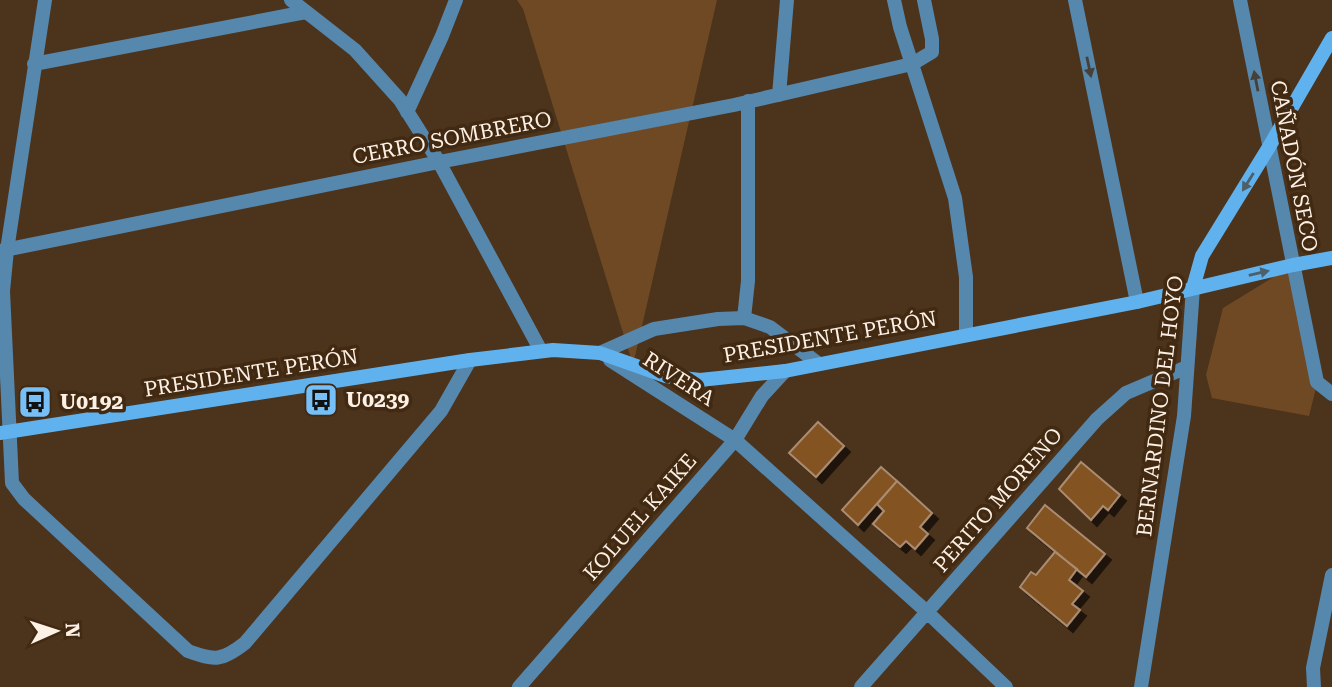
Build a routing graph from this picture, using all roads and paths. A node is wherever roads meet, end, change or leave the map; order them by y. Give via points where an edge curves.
1 (45, 0) edge
2 (291, 0) edge
3 (456, 0) edge
4 (787, 0) edge
5 (894, 0) edge
6 (924, 0) edge
7 (1075, 0) edge
8 (1240, 0) edge
9 (306, 12) junction
10 (1332, 38) edge
11 (34, 64) junction
12 (912, 64) junction
13 (779, 95) junction
14 (748, 101) junction
15 (407, 112) junction
16 (1269, 147) junction
17 (439, 162) junction
18 (3, 251) edge
19 (1332, 258) edge
20 (1293, 265) junction
21 (1193, 288) junction
22 (1137, 302) junction
23 (744, 318) junction
24 (966, 335) junction
25 (541, 351) junction
26 (600, 353) junction
27 (470, 360) junction
28 (818, 364) junction
29 (1188, 368) junction
30 (785, 371) junction
31 (1332, 394) edge
32 (4, 432) edge
33 (735, 440) junction
34 (1332, 575) edge
35 (928, 612) junction
36 (519, 687) edge
37 (861, 687) edge
38 (1006, 687) edge
39 (1141, 687) edge
40 (1314, 687) edge

1 - 11 street
2 - 9 street
3 - 15 street
4 - 13 street
5 - 12 street
6 - 12 street via 933,52
7 -> 22 street
16 -> 8 street, CAÑADÓN SECO
9 - 11 street
9 - 15 street via 355,50
10 - 16 street, BERNARDINO DEL HOYO
11 - 18 street
12 - 13 street, CERRO SOMBRERO
12 - 24 street via 955,198 966,277
13 - 14 street, CERRO SOMBRERO
14 - 17 street, CERRO SOMBRERO
14 - 23 street
15 - 17 street
16 - 20 street, CAÑADÓN SECO
16 -> 21 street, BERNARDINO DEL HOYO via 1202,257
17 - 18 street, CERRO SOMBRERO
17 - 25 street
18 - 32 street
19 - 20 street, PRESIDENTE PERÓN
21 -> 20 street, PRESIDENTE PERÓN
20 - 31 street, CAÑADÓN SECO via 1317,382
21 - 22 street, PRESIDENTE PERÓN
21 - 29 street, BERNARDINO DEL HOYO
22 - 24 street, PRESIDENTE PERÓN
23 - 26 street via 654,329
23 - 28 street via 769,327
24 - 28 street, PRESIDENTE PERÓN
25 - 26 street, PRESIDENTE PERÓN
25 - 27 street, PRESIDENTE PERÓN
26 - 30 street, PRESIDENTE PERÓN via 666,376 700,380
26 - 33 street, RIVERA
27 - 32 street, PRESIDENTE PERÓN
27 - 32 street via 440,411 245,643 229,656 210,659 188,651 24,499 12,483
28 - 30 street, PRESIDENTE PERÓN
29 - 35 street, PERITO MORENO via 1126,393 1097,419
29 - 39 street, BERNARDINO DEL HOYO
30 - 33 street, KOLUEL KAIKE via 762,396
33 - 35 street, RIVERA
33 - 36 street, KOLUEL KAIKE
34 - 40 street via 1313,668
35 - 37 street, PERITO MORENO
35 - 38 street, RIVERA

